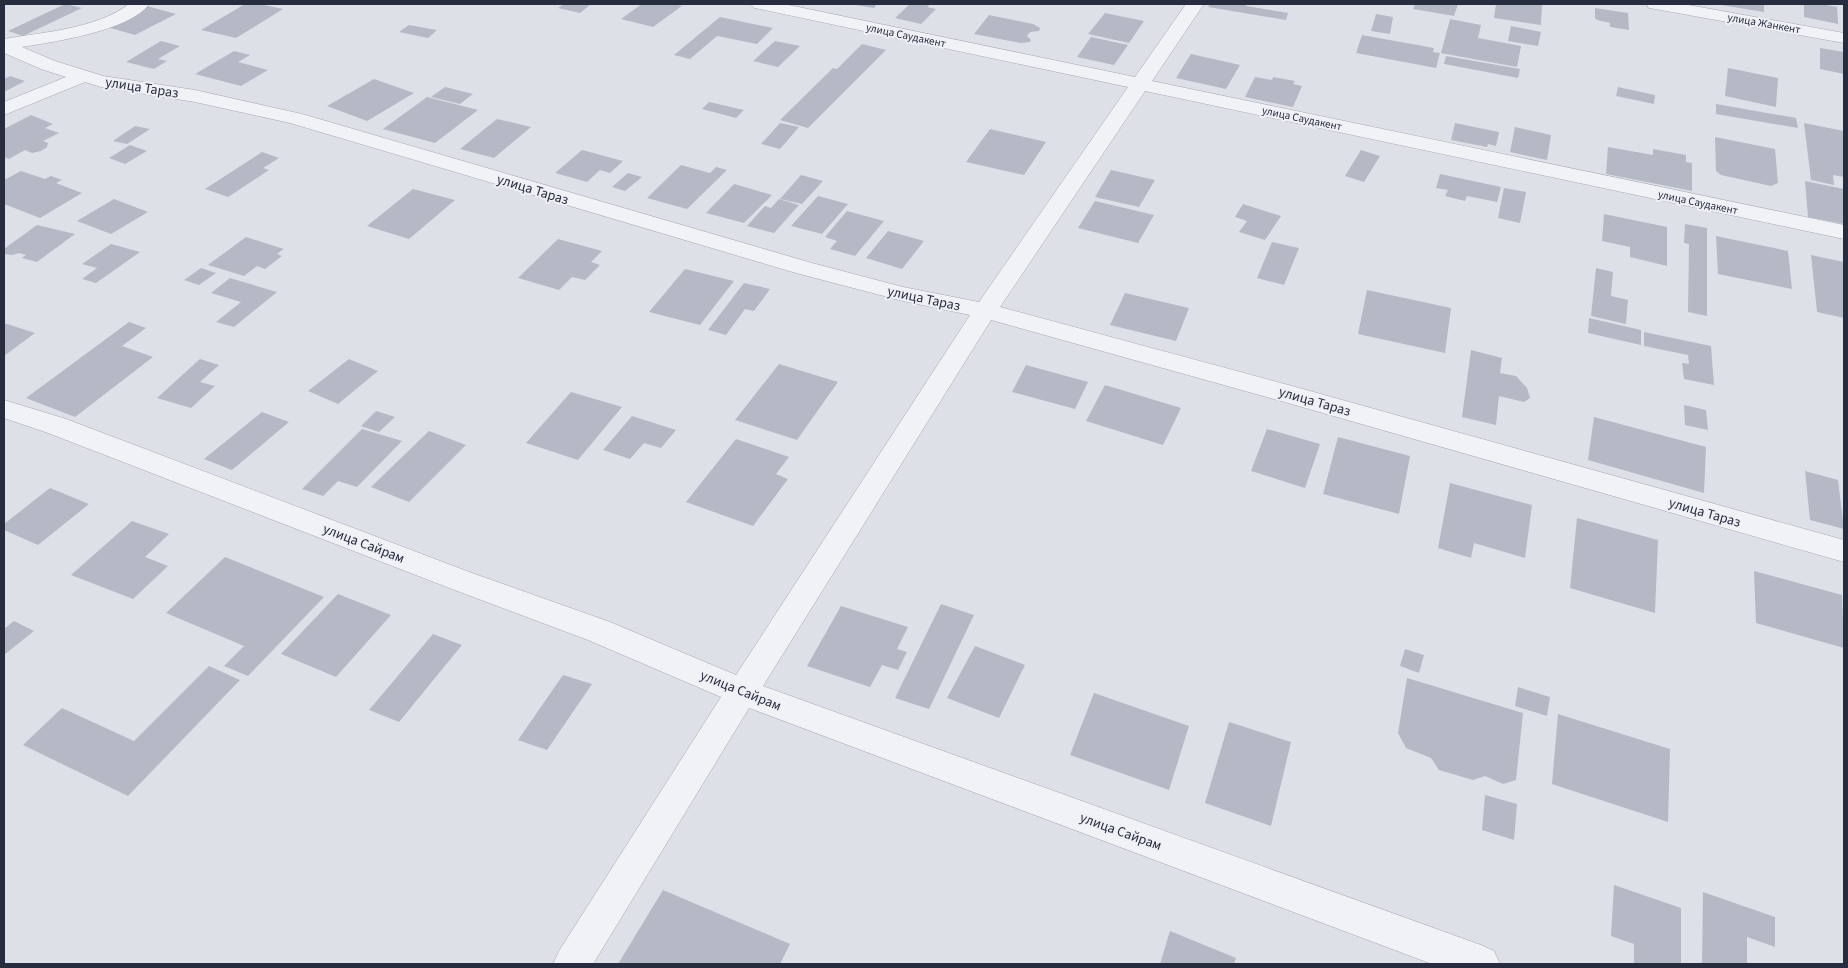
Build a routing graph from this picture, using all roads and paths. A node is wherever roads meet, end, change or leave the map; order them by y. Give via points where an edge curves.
1 (140, 4) edge
2 (760, 4) edge
3 (1195, 4) edge
4 (1655, 4) edge
5 (1844, 38) edge
6 (4, 45) edge
7 (84, 76) junction
8 (1141, 83) junction
9 (4, 109) edge
10 (1844, 232) edge
11 (985, 311) junction
12 (4, 409) edge
13 (1844, 551) edge
14 (742, 692) junction
15 (572, 964) edge
16 (1481, 964) edge

1 - 6 street via 115,19 84,29
2 - 8 street, улица Саудакент
3 - 8 street
4 - 5 street, улица Жанкент
6 - 7 street, улица Тараз
7 - 9 street
7 - 11 street, улица Тараз via 295,118 804,268
8 - 10 street, улица Саудакент
8 - 11 street
11 - 13 street, улица Тараз
11 - 14 street
12 - 14 street, улица Сайрам via 57,426 599,630
14 - 15 street
14 - 16 street, улица Сайрам

